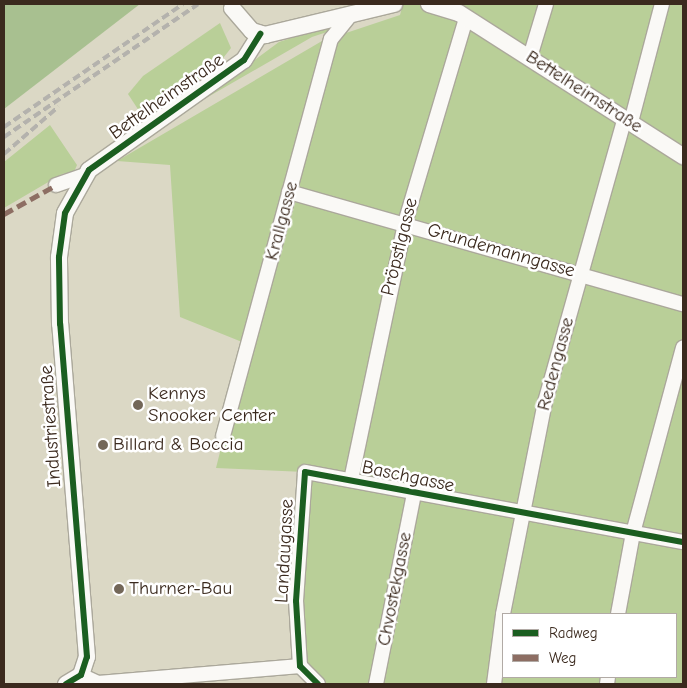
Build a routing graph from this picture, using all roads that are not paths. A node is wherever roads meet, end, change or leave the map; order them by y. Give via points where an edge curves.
1 (394, 4) edge
2 (429, 4) edge
3 (546, 4) edge
4 (662, 4) edge
5 (232, 8) dead end
6 (352, 13) junction
7 (466, 18) junction
8 (260, 34) junction
9 (530, 57) junction
10 (628, 120) junction
11 (683, 156) edge
12 (82, 176) junction
13 (56, 185) dead end
14 (290, 192) junction
15 (405, 223) junction
16 (579, 274) junction
17 (683, 304) edge
18 (683, 348) edge
19 (223, 436) dead end
20 (305, 472) joint
21 (351, 480) junction
22 (414, 493) junction
23 (521, 515) junction
24 (633, 533) junction
25 (683, 542) edge
26 (503, 613) edge
27 (618, 613) edge
28 (502, 623) edge
29 (300, 666) junction
30 (81, 675) junction
31 (66, 684) edge
32 (318, 684) edge
33 (376, 684) edge
34 (494, 684) edge

1 - 6 street
2 - 7 street, Bettelheimstraße
3 - 9 street
4 - 10 street, Redengasse
5 - 8 street
6 - 8 street
6 - 14 street, Krallgasse via 331,39
7 - 9 street, Bettelheimstraße
7 - 15 street, Pröpstlgasse
8 - 12 street, Bettelheimstraße via 244,60
9 - 10 street, Bettelheimstraße
10 - 11 street, Bettelheimstraße
10 - 16 street, Redengasse
12 - 13 street
12 - 30 street, Industriestraße via 65,213 59,272 69,470 87,657
14 - 15 street, Grundemanngasse
14 - 19 street, Krallgasse
15 - 16 street, Grundemanngasse
15 - 21 street, Pröpstlgasse
16 - 17 street, Grundemanngasse
16 - 23 street, Redengasse
18 - 24 street
20 - 21 street, Baschgasse
20 - 29 street, Landaugasse via 296,584
21 - 22 street, Baschgasse
22 - 23 street, Baschgasse
22 - 33 street, Chvostekgasse
23 - 24 street, Baschgasse
23 - 26 street, Redengasse
24 - 25 street, Baschgasse
24 - 27 street
28 - 34 street, Redengasse
29 - 30 street via 98,683
29 - 32 street
30 - 31 street

